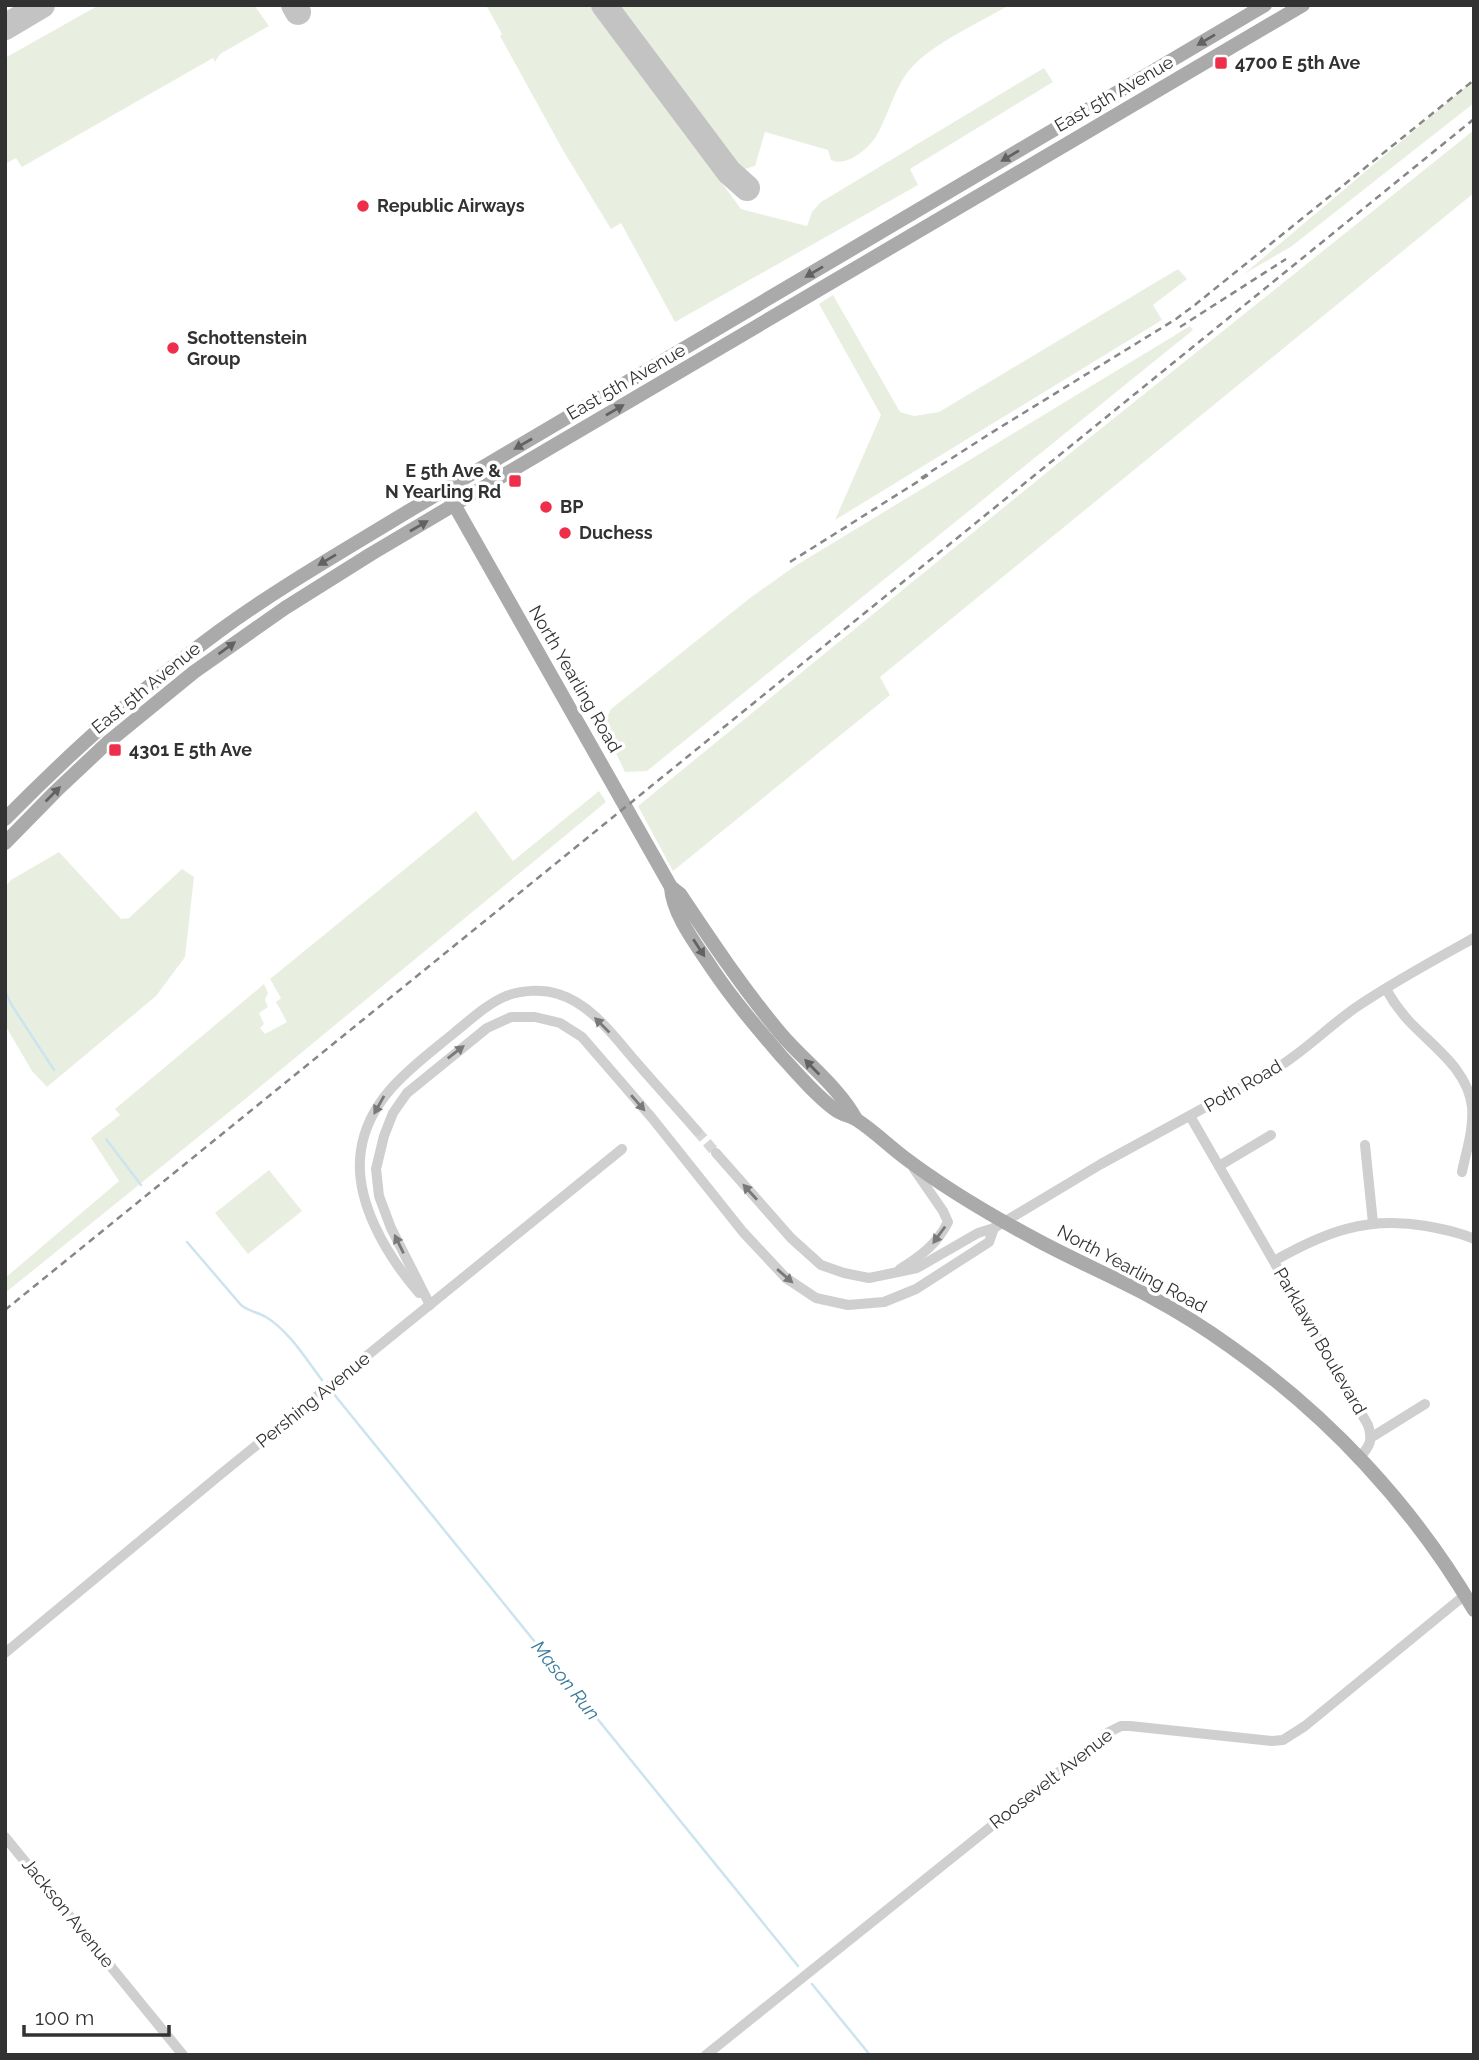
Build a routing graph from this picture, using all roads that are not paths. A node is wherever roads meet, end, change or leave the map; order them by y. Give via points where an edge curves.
1 (1265, 5) edge
2 (1303, 5) edge
3 (446, 489) junction
4 (454, 505) junction
5 (5, 819) edge
6 (5, 843) edge
7 (1474, 938) edge
8 (1386, 989) junction
9 (1191, 1116) junction
10 (697, 1131) tunnel mouth
11 (1271, 1135) dead end
12 (1365, 1145) dead end
13 (622, 1149) dead end
14 (716, 1153) tunnel mouth
15 (905, 1159) junction
16 (1219, 1166) junction
17 (1462, 1172) dead end
18 (1373, 1223) junction
19 (999, 1224) junction
20 (1474, 1239) edge
21 (1274, 1261) junction
22 (894, 1273) junction
23 (430, 1305) junction
24 (1425, 1404) dead end
25 (1372, 1437) junction
26 (1360, 1457) junction
27 (1465, 1595) junction
28 (1474, 1610) edge
29 (5, 1653) edge
30 (5, 1837) edge
31 (183, 2055) edge
32 (706, 2055) edge

1 -> 3 main road, East 5th Avenue
4 -> 2 main road, East 5th Avenue
3 - 4 main road, North Yearling Road
3 -> 5 main road, East 5th Avenue via 217,633 107,723
6 -> 4 main road, East 5th Avenue via 107,743 213,658
4 - 15 main road, North Yearling Road via 671,887 671,900 693,940 725,987 822,1098
7 - 8 street, Poth Road
8 - 9 street, Poth Road via 1349,1012 1290,1060
8 - 17 street via 1407,1019 1458,1071 1468,1092 1472,1121
9 - 16 street, Parklawn Boulevard
9 - 19 street, Poth Road
10 -> 23 street via 579,1004 558,994 531,990 507,996 482,1011 400,1076 365,1130 360,1152 365,1201 374,1223 399,1269
11 - 16 street
12 - 18 street
13 - 23 street, Pershing Avenue
22 -> 14 street via 869,1278 821,1265
15 - 19 main road, North Yearling Road
15 -> 22 street via 948,1222 925,1252
16 - 21 street, Parklawn Boulevard
18 - 20 street, Parklawn Boulevard via 1416,1225
18 - 21 street, Parklawn Boulevard via 1328,1234
19 - 22 street via 918,1268
23 -> 19 street via 379,1196 376,1169 384,1136 407,1093 487,1028 511,1017 560,1023 582,1037 743,1232 786,1278 816,1298 848,1306 884,1302 916,1289 989,1242
19 - 26 main road, North Yearling Road via 1154,1298 1209,1332 1297,1398
21 - 25 street, Parklawn Boulevard
23 - 29 street, Pershing Avenue
24 - 25 street
25 - 26 street, Parklawn Boulevard
26 - 27 main road, North Yearling Road
27 - 28 main road, North Yearling Road
27 - 32 street, Roosevelt Avenue via 1283,1740 1130,1726 1109,1732
30 - 31 street, Jackson Avenue

